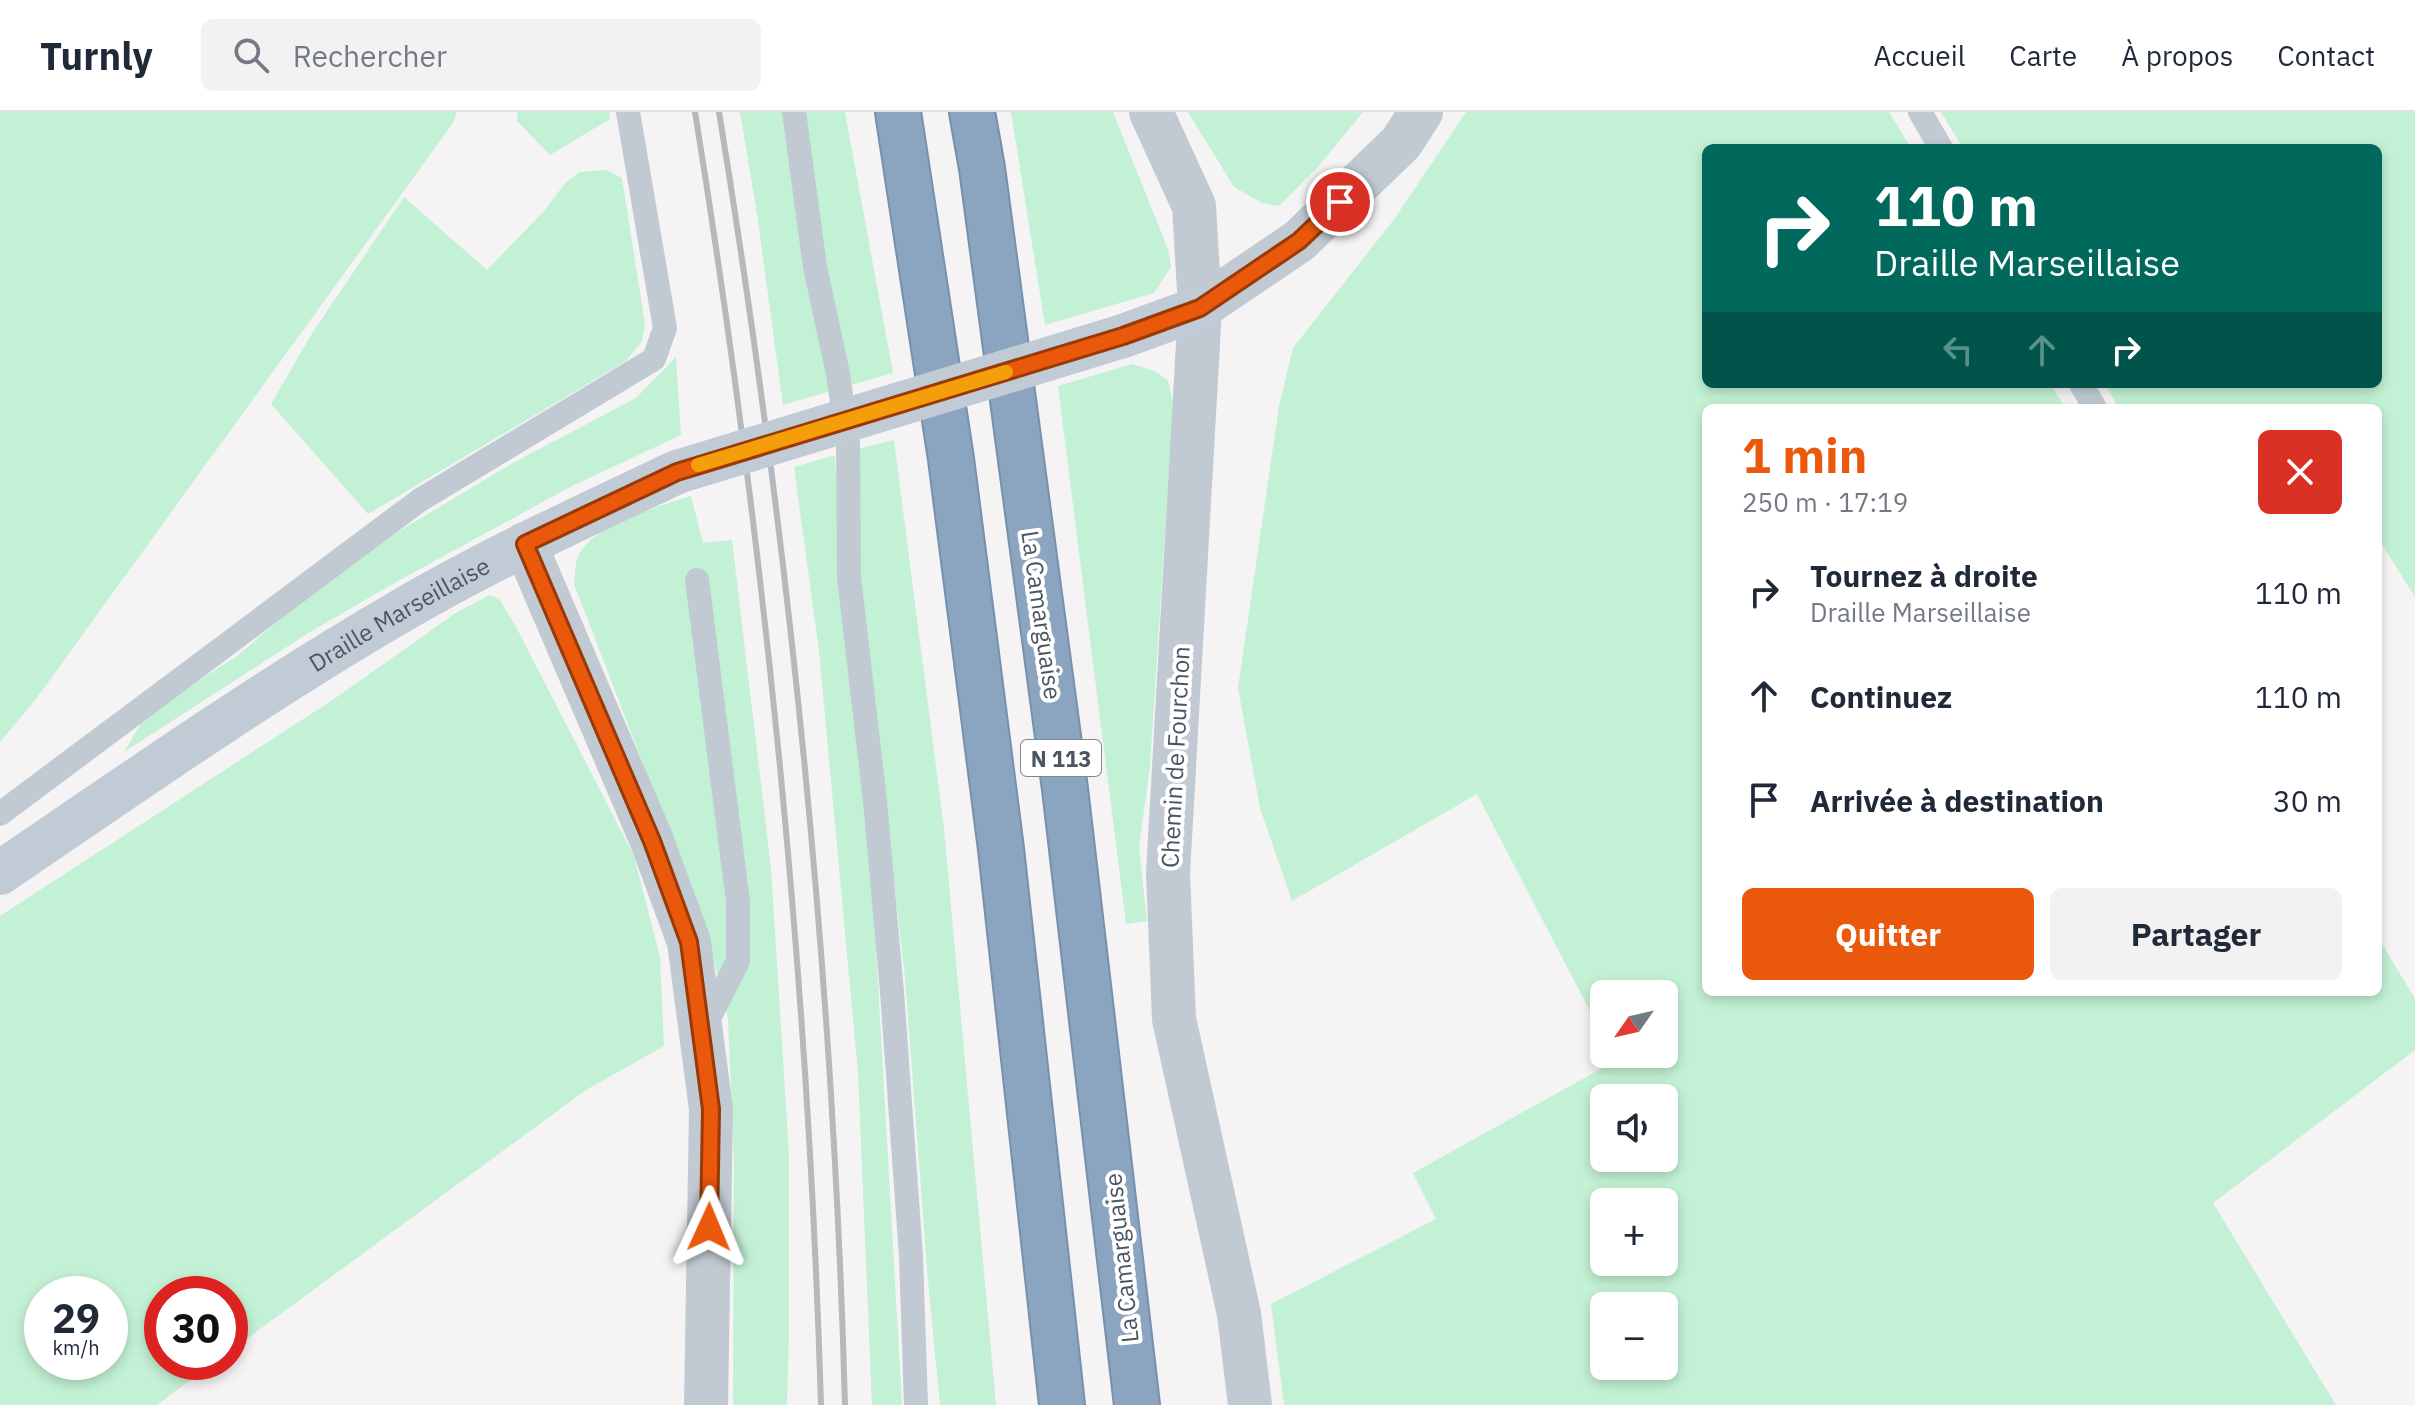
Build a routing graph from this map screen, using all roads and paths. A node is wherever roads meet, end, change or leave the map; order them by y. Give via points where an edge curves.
1 (628, 112) edge
2 (794, 112) edge
3 (898, 112) edge
4 (972, 112) edge
5 (1151, 112) edge
6 (1421, 112) edge
7 (1920, 112) edge
8 (1939, 144) edge
9 (1200, 308) junction
10 (525, 544) junction
11 (697, 580) dead end
12 (0, 814) edge
13 (0, 873) edge
14 (701, 1034) junction
15 (706, 1405) edge
16 (916, 1405) edge
17 (1062, 1405) edge
18 (1137, 1405) edge
19 (1250, 1405) edge

1 - 12 lane via 665,328 654,359 420,500
2 - 16 lane via 815,267 848,443 849,577 892,992
3 - 17 highway, N 113 via 951,459 1001,849
4 - 18 highway, La Camarguaise / N 113 via 1065,789
5 - 9 street, Chemin de Fourchon via 1194,206
6 - 9 street via 1401,143 1299,241
7 - 8 lane
9 - 10 street, Draille Marseillaise, bridge via 677,472
9 - 19 street, Chemin de Fourchon via 1168,873 1174,1019 1239,1314
10 - 13 street, Draille Marseillaise via 241,708
10 - 14 street via 689,942
11 - 14 lane via 738,902 738,961
14 - 15 street via 711,1109

